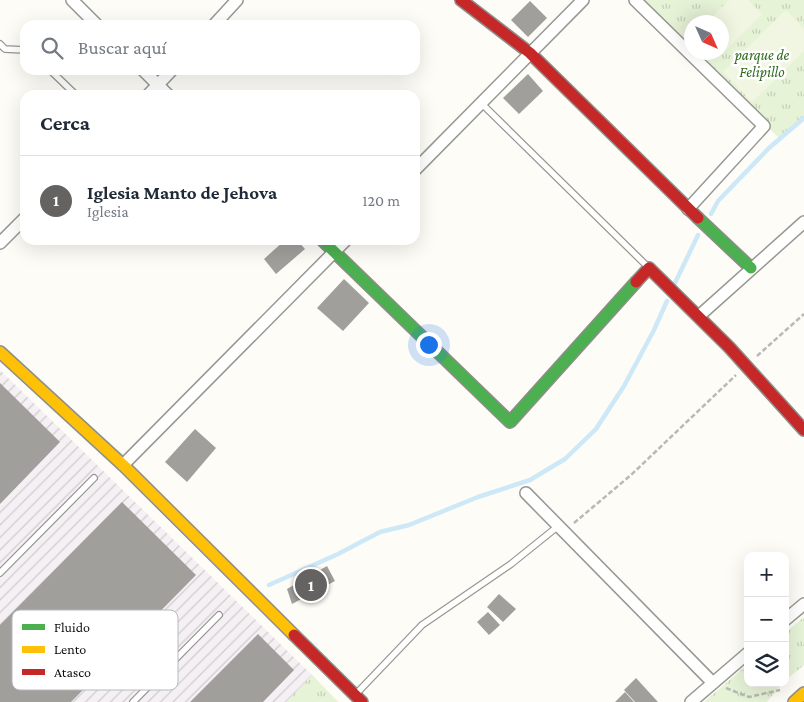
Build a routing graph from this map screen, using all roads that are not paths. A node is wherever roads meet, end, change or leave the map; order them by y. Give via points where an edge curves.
1 (72, 0) edge
2 (237, 0) edge
3 (461, 0) edge
4 (635, 0) edge
5 (575, 3) edge
6 (93, 20) edge
7 (219, 20) edge
8 (0, 44) edge
9 (20, 50) edge
10 (530, 53) junction
11 (55, 75) edge
12 (147, 75) edge
13 (167, 75) edge
14 (158, 85) junction
15 (71, 90) edge
16 (153, 90) edge
17 (163, 90) edge
18 (481, 103) junction
19 (420, 165) edge
20 (688, 209) junction
21 (804, 222) edge
22 (20, 223) edge
23 (0, 243) edge
24 (327, 245) edge
25 (341, 245) edge
26 (334, 252) junction
27 (649, 268) junction
28 (751, 268) junction
29 (699, 316) junction
30 (0, 352) edge
31 (804, 430) edge
32 (123, 465) junction
33 (94, 478) dead end
34 (526, 493) dead end
35 (558, 526) junction
36 (0, 573) edge
37 (804, 604) edge
38 (219, 615) dead end
39 (789, 617) edge
40 (744, 655) edge
41 (178, 656) edge
42 (712, 683) junction
43 (145, 690) edge
44 (804, 694) edge
45 (359, 698) edge
46 (133, 702) edge
47 (691, 702) edge
48 (794, 702) edge

1 - 6 street
2 - 7 street
3 - 10 main road
4 - 20 street via 764,126
5 - 10 street
8 - 9 lane via 5,49
10 - 18 street
10 - 20 main road
11 - 15 lane
12 - 14 street
13 - 14 street
14 - 16 street
14 - 17 street
18 - 19 street
18 - 27 lane
20 - 28 main road
21 - 28 street
22 - 23 street
24 - 26 main road
25 - 26 street
26 - 27 main road via 510,422
26 - 32 street
27 - 29 main road
28 - 29 street
29 - 31 main road
30 - 32 main road
32 - 45 main road
33 - 36 lane
34 - 35 street
35 - 42 street
35 - 45 lane via 511,564 422,625
37 - 39 street
38 - 41 lane
40 - 42 street
42 - 47 street
43 - 46 lane
44 - 48 main road

